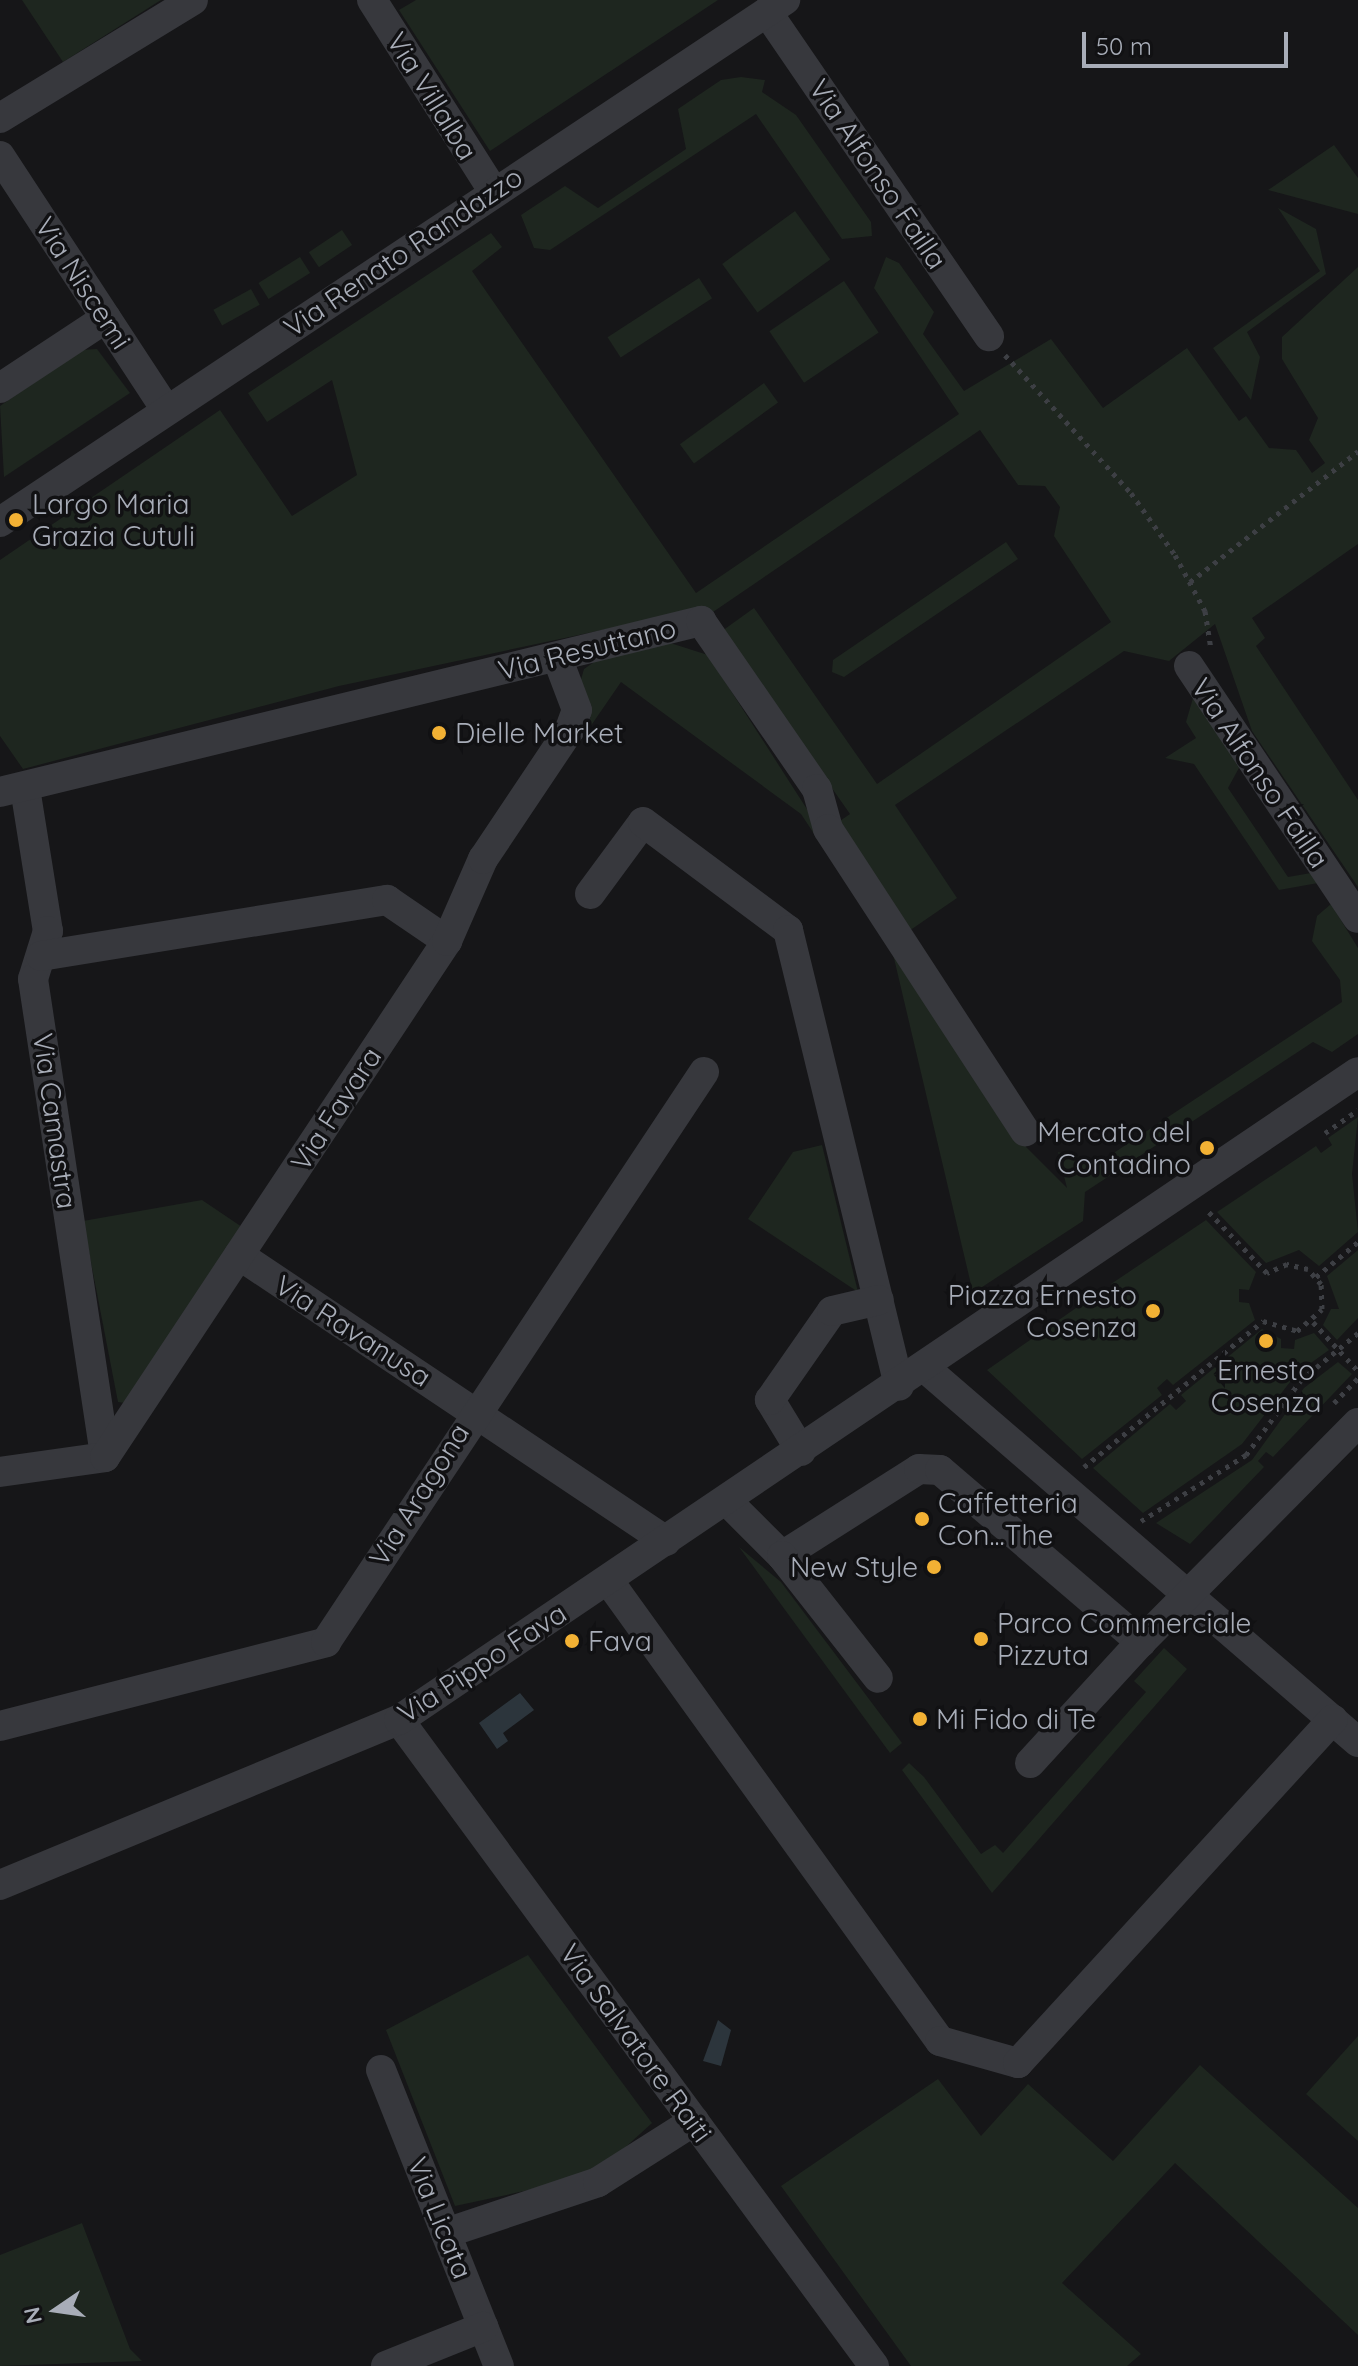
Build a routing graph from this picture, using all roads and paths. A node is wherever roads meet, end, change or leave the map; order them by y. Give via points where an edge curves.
1 (193, 0) edge
2 (372, 0) edge
3 (776, 6) edge
4 (0, 118) edge
5 (0, 156) edge
6 (493, 191) junction
7 (106, 318) junction
8 (989, 336) joint
9 (0, 388) edge
10 (166, 410) junction
11 (1358, 451) edge
12 (12, 514) edge
13 (1190, 582) junction
14 (557, 657) junction
15 (1189, 666) dead end
16 (1208, 694) junction
17 (8, 785) edge
18 (590, 894) dead end
19 (1358, 918) edge
20 (447, 941) junction
21 (41, 956) junction
22 (704, 1072) dead end
23 (1358, 1072) edge
24 (1358, 1110) edge
25 (1025, 1131) dead end
26 (1321, 1135) dead end
27 (1221, 1203) dead end
28 (1208, 1211) junction
29 (1196, 1219) dead end
30 (1358, 1242) edge
31 (239, 1255) junction
32 (1316, 1277) junction
33 (879, 1300) junction
34 (1313, 1322) junction
35 (1358, 1333) edge
36 (1340, 1351) junction
37 (925, 1368) junction
38 (1358, 1371) edge
39 (899, 1386) junction
40 (473, 1410) junction
41 (1358, 1423) edge
42 (801, 1451) junction
43 (105, 1457) junction
44 (1073, 1457) dead end
45 (1084, 1467) junction
46 (0, 1472) edge
47 (1094, 1475) dead end
48 (727, 1501) junction
49 (1134, 1511) dead end
50 (1141, 1521) junction
51 (1156, 1530) dead end
52 (666, 1541) junction
53 (782, 1556) junction
54 (608, 1580) junction
55 (1192, 1594) junction
56 (1141, 1642) junction
57 (878, 1678) dead end
58 (1333, 1719) junction
59 (399, 1720) junction
60 (0, 1726) edge
61 (1358, 1742) edge
62 (1030, 1763) dead end
63 (0, 1885) edge
64 (381, 2070) dead end
65 (694, 2121) junction
66 (446, 2233) junction
67 (483, 2327) junction
68 (386, 2366) edge
69 (499, 2366) edge
70 (874, 2366) edge

1 - 4 street
2 - 6 street, Via Villalba
3 - 6 street, Via Renato Randazzo
3 - 8 street, Via Alfonso Failla
5 - 7 street, Via Niscemi
6 - 10 street, Via Renato Randazzo
7 - 9 street
7 - 10 street, Via Niscemi
8 - 13 path via 1131,493
10 - 12 street, Via Renato Randazzo
11 - 13 path
13 - 16 path via 1210,637
14 - 17 street, Via Resuttano
14 - 20 street, Via Favara via 577,710 570,729 483,859
14 - 25 street, Via Resuttano via 701,621 817,789 828,829
15 - 16 street, Via Alfonso Failla
16 - 19 street, Via Alfonso Failla
17 - 21 street, Via Camastra via 48,931
18 - 33 street via 643,822 788,930
20 - 21 street via 387,900
20 - 31 street, Via Favara
21 - 43 street, Via Camastra via 33,979
22 - 40 street, Via Aragona
23 - 37 street, Via Pippo Fava
24 - 26 path
27 - 28 path
28 - 29 path
28 - 32 path via 1267,1273 1298,1265
30 - 32 path
31 - 40 street, Via Ravanusa
31 - 43 street, Via Favara
32 - 34 path via 1323,1301
33 - 39 street
33 - 42 street via 832,1311 770,1400
34 - 36 path
34 - 45 path via 1288,1332 1263,1321
35 - 36 path
36 - 38 path
36 - 50 path via 1301,1380 1246,1455
37 - 39 street, Via Pippo Fava
37 - 55 street
39 - 42 street, Via Pippo Fava
40 - 52 street, Via Ravanusa
40 - 60 street, Via Aragona via 326,1642
41 - 55 street
42 - 48 street, Via Pippo Fava
43 - 46 street
44 - 45 path
45 - 47 path
48 - 52 street, Via Pippo Fava
48 - 53 street
49 - 50 path
50 - 51 path
52 - 54 street, Via Pippo Fava
53 - 56 street via 919,1469 940,1470
53 - 57 street
54 - 58 street via 940,2041 1018,2063
54 - 59 street, Via Pippo Fava
55 - 56 street
55 - 58 street
56 - 62 street
58 - 61 street
59 - 63 street, Via Pippo Fava
59 - 65 street, Via Salvatore Raiti
64 - 66 street, Via Licata
65 - 66 street via 598,2182
65 - 70 street, Via Salvatore Raiti
66 - 67 street, Via Licata
67 - 68 street
67 - 69 street, Via Licata

